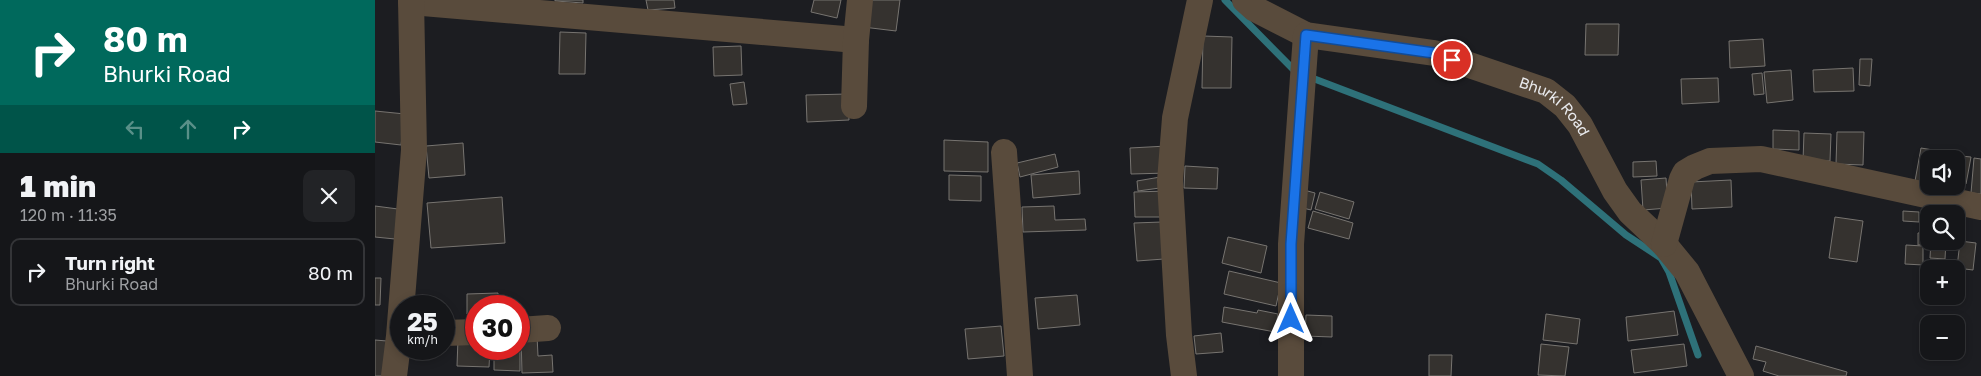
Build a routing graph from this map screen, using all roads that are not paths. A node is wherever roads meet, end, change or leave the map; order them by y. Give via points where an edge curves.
1 (860, 0) edge
2 (1200, 0) edge
3 (1245, 0) edge
4 (411, 1) edge
5 (633, 10) edge
6 (1306, 35) junction
7 (856, 40) junction
8 (853, 106) dead end
9 (1004, 152) dead end
10 (1981, 207) edge
11 (1664, 244) junction
12 (403, 295) edge
13 (548, 328) dead end
14 (530, 329) edge
15 (396, 360) edge
16 (394, 376) edge
17 (1020, 376) edge
18 (1184, 376) edge
19 (1291, 376) edge
20 (1741, 376) edge

1 - 7 street
2 - 18 street via 1175,118 1170,181
3 - 6 street, Bhurki Road via 1255,9
4 - 5 street
4 - 12 street via 414,150
5 - 7 street
6 - 11 street, Bhurki Road via 1434,53 1546,91 1565,106 1580,125 1615,191 1630,212
6 - 19 street via 1291,244
7 - 8 street
9 - 17 street
10 - 11 street via 1761,159 1710,162 1685,173
11 - 20 street, Bhurki Road via 1687,272
13 - 14 street
15 - 16 street

